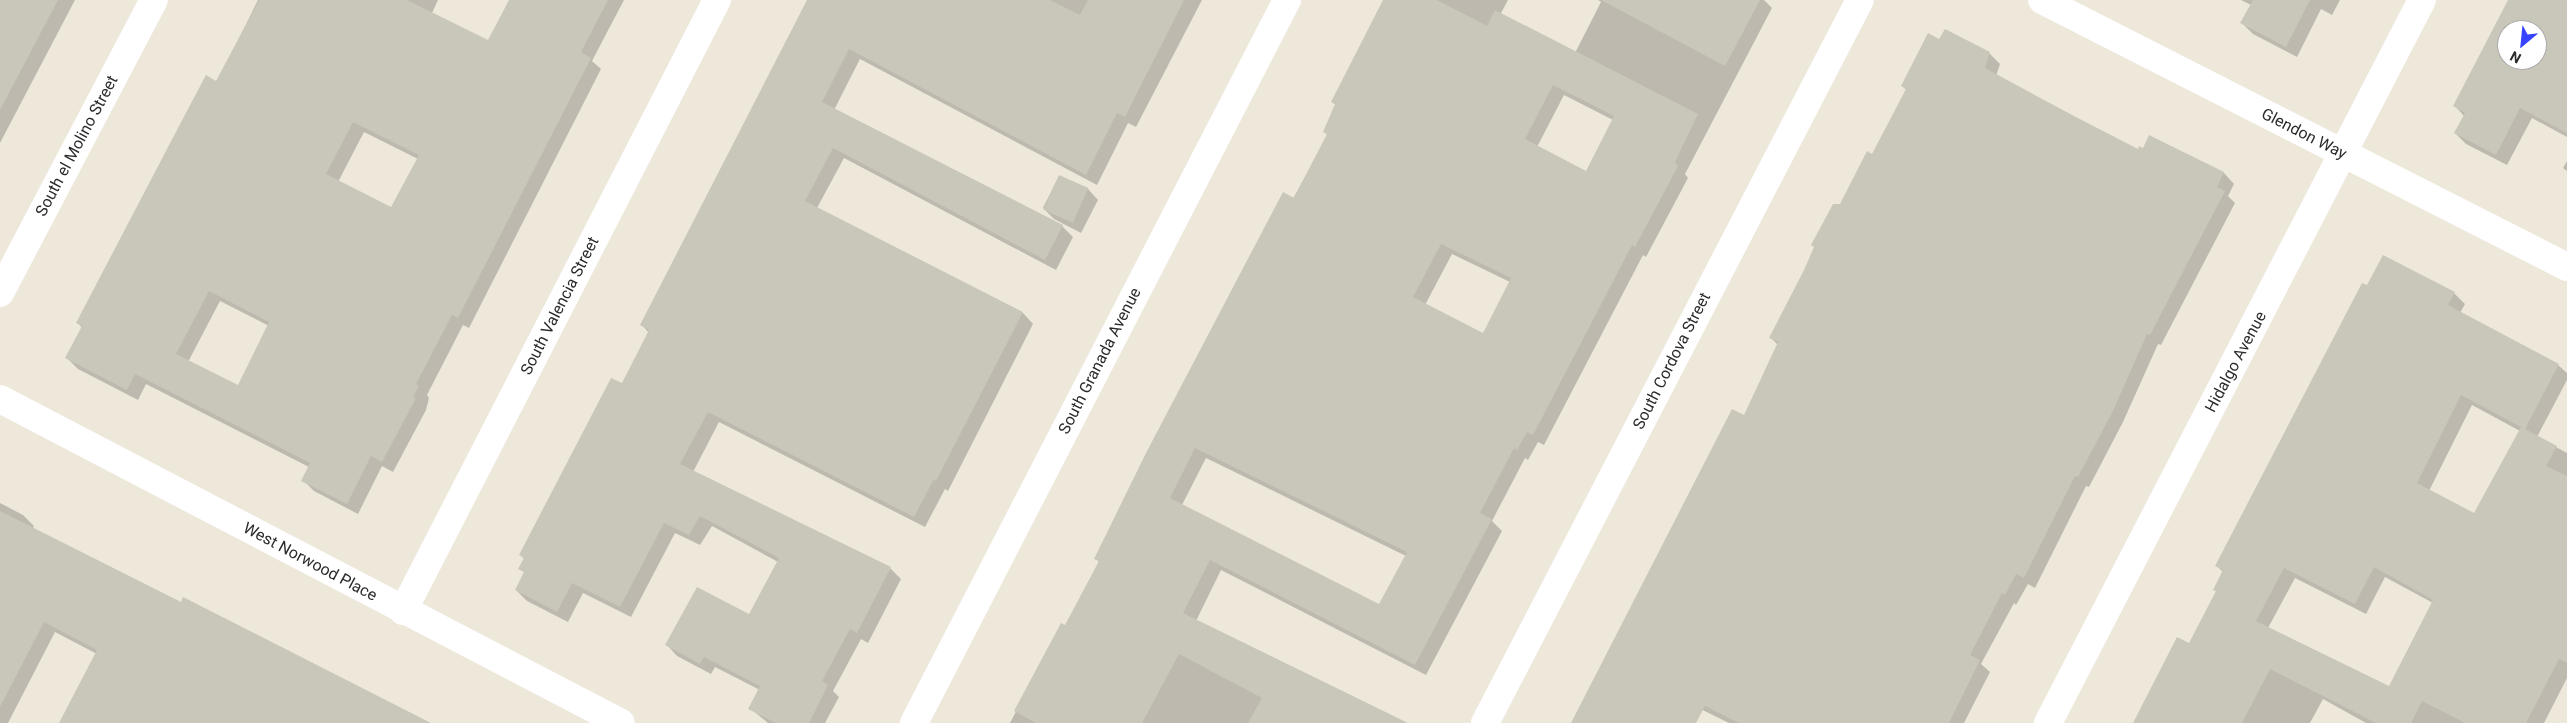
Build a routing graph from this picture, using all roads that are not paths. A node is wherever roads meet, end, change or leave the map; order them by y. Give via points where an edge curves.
1 (154, 0) edge
2 (717, 0) edge
3 (1287, 0) edge
4 (1860, 0) edge
5 (2042, 0) edge
6 (2422, 0) edge
7 (2344, 154) junction
8 (2567, 267) edge
9 (0, 293) edge
10 (0, 399) edge
11 (404, 611) junction
12 (621, 723) edge
13 (914, 723) edge
14 (1485, 723) edge
15 (2048, 723) edge

1 - 9 street, South el Molino Street
2 - 11 street, South Valencia Street
3 - 13 street, South Granada Avenue
4 - 14 street, South Cordova Street
5 - 7 street, Glendon Way
6 - 7 street, Hidalgo Avenue
7 - 8 street, Glendon Way
7 - 15 street, Hidalgo Avenue
10 - 11 street, West Norwood Place
11 - 12 street, West Norwood Place

